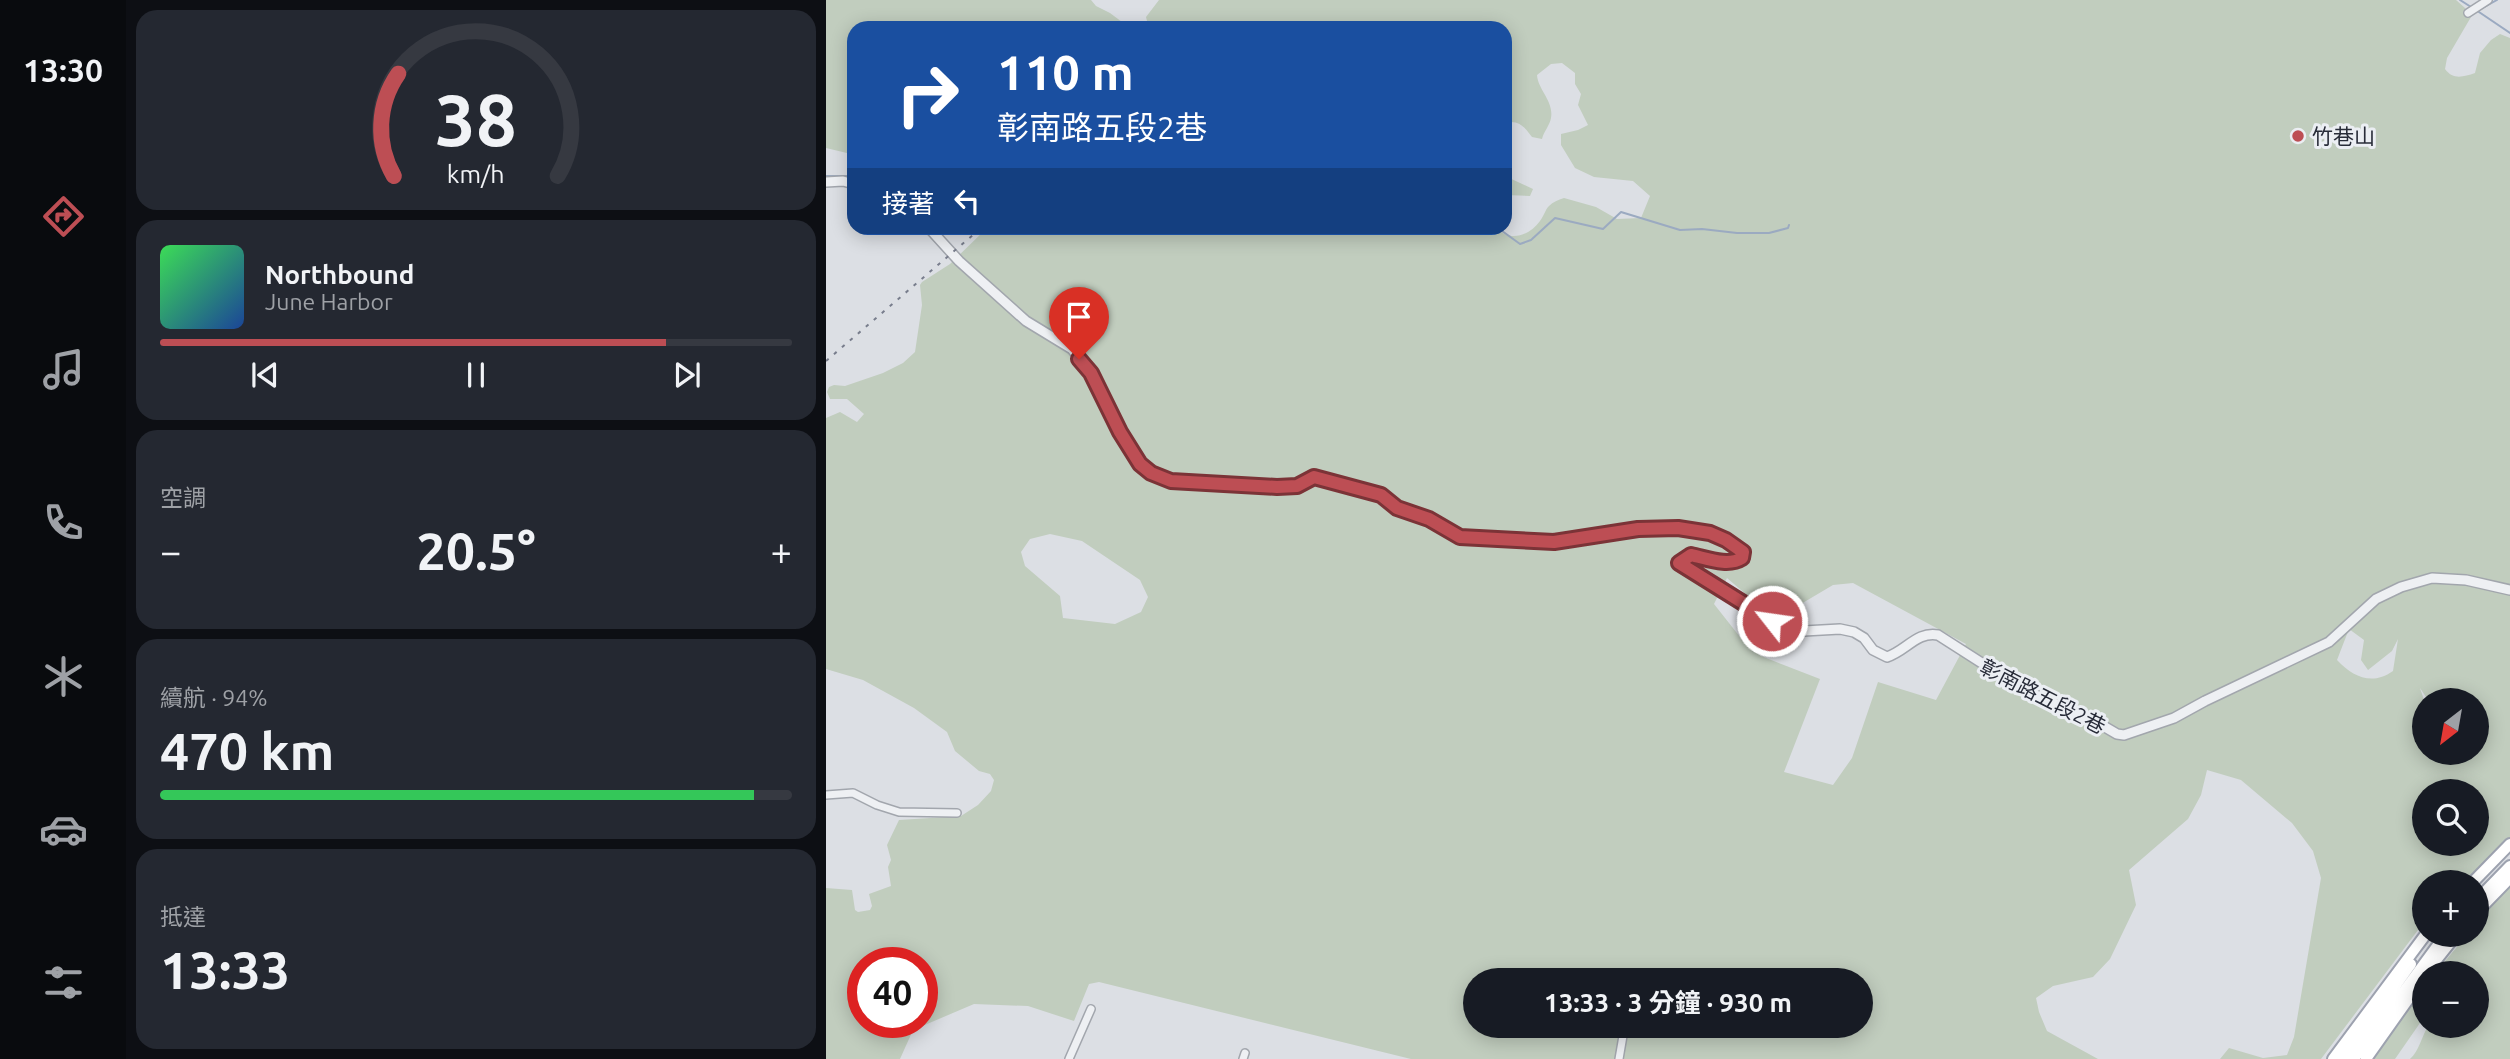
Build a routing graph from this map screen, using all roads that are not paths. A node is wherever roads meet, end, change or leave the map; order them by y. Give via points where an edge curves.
1 (2488, 0) edge
2 (2468, 13) dead end
3 (826, 182) edge
4 (847, 182) edge
5 (935, 235) edge
6 (2510, 590) edge
7 (826, 794) edge
8 (957, 813) dead end
9 (2510, 844) edge
10 (2510, 852) edge
11 (2510, 866) edge
12 (2485, 870) edge
13 (2489, 874) edge
14 (2510, 878) edge
15 (2489, 888) edge
16 (2489, 900) edge
17 (2416, 947) edge
18 (2425, 947) edge
19 (2436, 947) edge
20 (2447, 947) edge
21 (2436, 961) edge
22 (2412, 994) edge
23 (1091, 1009) dead end
24 (1623, 1038) edge
25 (1069, 1059) edge
26 (1619, 1059) edge
27 (2333, 1059) edge
28 (2343, 1059) edge
29 (2354, 1059) edge
30 (2366, 1059) edge

1 - 2 street
3 - 4 street
5 - 6 street, 彰南路五段2巷 via 1026,321 1072,349 1091,373 1140,464 1151,473 1171,481 1265,487 1297,486 1314,477 1327,479 1381,495 1397,508 1460,537 1554,542 1638,529 1710,533 1738,547 1742,558 1727,562 1691,555 1679,563 1772,621 1804,631 1854,632 1887,657 1920,636 1938,635 2024,690 2118,734 2174,718 2329,642 2376,600 2401,587 2432,578
7 - 8 street via 853,793 899,812
9 - 12 main road
10 - 13 main road
11 - 15 main road
14 - 16 main road
17 - 27 main road
18 - 28 main road
19 - 29 main road
20 - 21 main road
22 - 30 main road
23 - 25 street
24 - 26 street

